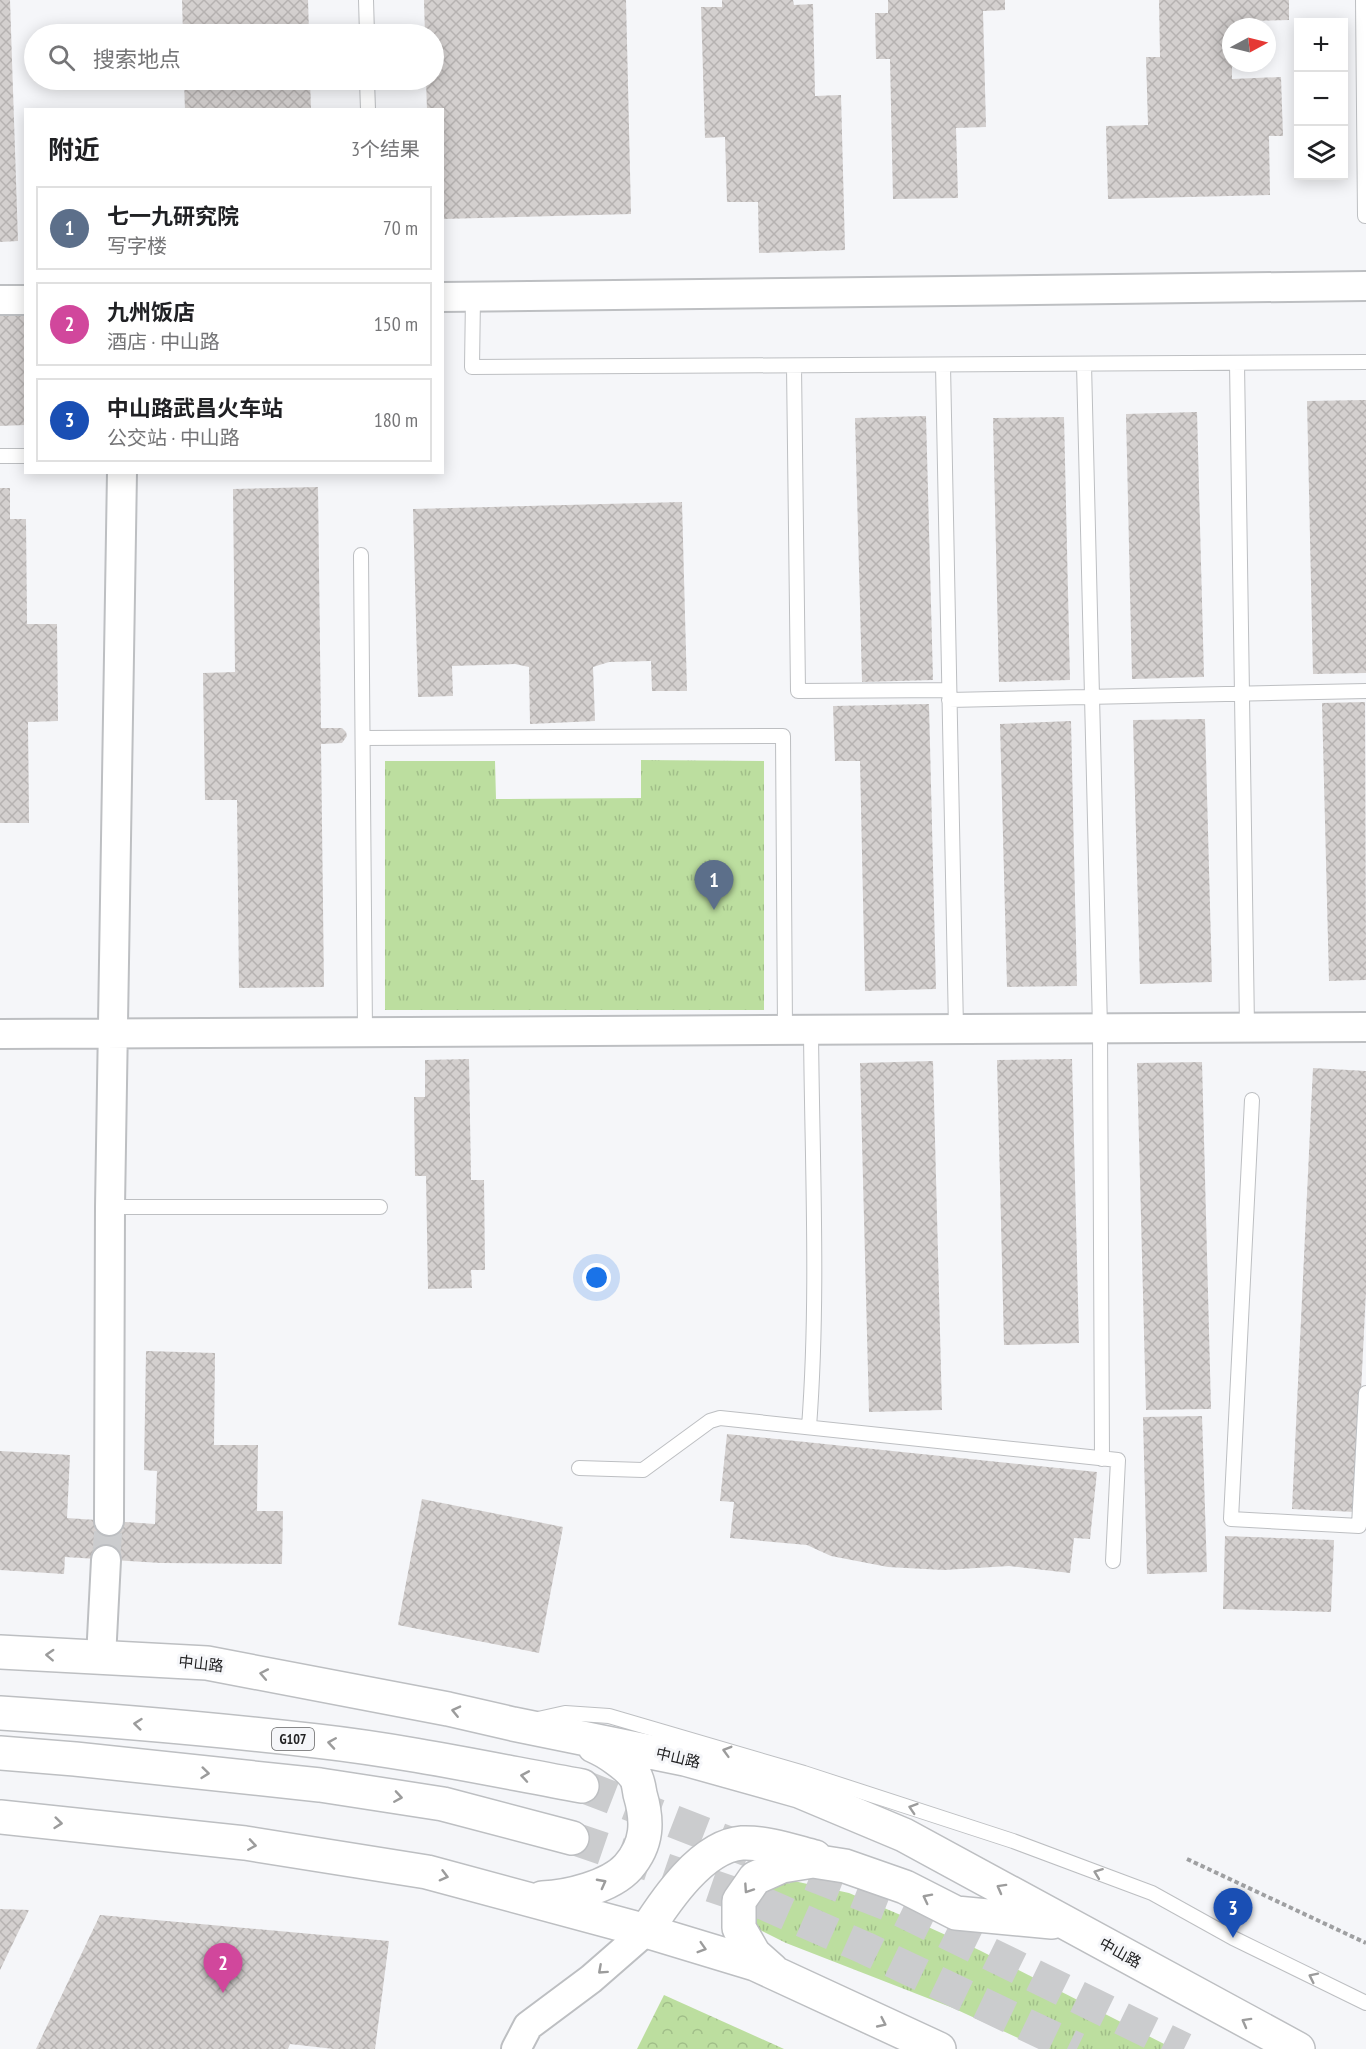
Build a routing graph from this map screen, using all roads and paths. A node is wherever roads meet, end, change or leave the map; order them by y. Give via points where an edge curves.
1 (366, 0) edge
2 (1363, 0) edge
3 (367, 24) edge
4 (367, 90) edge
5 (368, 108) edge
6 (1365, 216) edge
7 (1366, 286) edge
8 (444, 297) edge
9 (473, 297) junction
10 (0, 300) edge
11 (24, 300) edge
12 (1366, 362) edge
13 (1237, 363) junction
14 (1084, 364) junction
15 (942, 365) junction
16 (794, 366) junction
17 (0, 456) edge
18 (24, 456) edge
19 (122, 474) edge
20 (361, 555) dead end
21 (1366, 691) edge
22 (1242, 693) junction
23 (949, 695) junction
24 (1092, 697) junction
25 (363, 738) junction
26 (1247, 1027) junction
27 (1100, 1028) junction
28 (1366, 1028) edge
29 (956, 1029) junction
30 (798, 1030) junction
31 (365, 1033) junction
32 (0, 1034) edge
33 (114, 1034) junction
34 (1252, 1100) dead end
35 (110, 1207) junction
36 (380, 1207) dead end
37 (1366, 1393) edge
38 (809, 1427) junction
39 (1102, 1459) junction
40 (579, 1468) dead end
41 (108, 1521) tunnel mouth
42 (106, 1560) tunnel mouth
43 (1113, 1561) dead end
44 (0, 1652) edge
45 (101, 1658) junction
46 (0, 1713) edge
47 (513, 1724) junction
48 (573, 1736) junction
49 (0, 1753) edge
50 (582, 1786) tunnel mouth
51 (0, 1817) edge
52 (572, 1838) tunnel mouth
53 (1186, 1859) dead end
54 (845, 1866) junction
55 (525, 1898) junction
56 (1066, 1924) junction
57 (646, 1931) junction
58 (1366, 1943) edge
59 (776, 1974) junction
60 (1366, 2002) edge
61 (516, 2049) edge
62 (939, 2049) edge
63 (1298, 2049) edge

1 - 3 lane
2 - 6 lane
4 - 5 lane
7 - 9 street
8 - 9 street
9 - 16 lane via 472,367
10 - 11 street
12 - 13 lane
13 - 14 lane
13 - 22 lane
14 - 15 lane
14 - 24 lane
15 - 16 lane
15 - 23 lane
16 - 23 lane via 798,692
17 - 18 lane
19 - 33 street
20 - 25 lane
21 - 22 lane
22 - 24 lane
22 - 26 lane
23 - 24 lane
23 - 29 lane
24 - 27 lane
25 - 30 lane via 783,736
25 - 31 lane
26 - 27 street
26 - 28 street
27 - 29 street
27 - 39 lane
29 - 30 street
30 - 31 street
30 - 38 lane via 814,1301
31 - 33 street
32 - 33 street
33 - 35 street
34 - 37 lane via 1231,1519 1359,1526
35 - 36 lane
35 - 41 street
38 - 39 lane
38 - 40 lane via 720,1418 710,1421 644,1470
39 - 43 lane via 1118,1460
42 - 45 street
45 -> 44 main road, 中山路
47 -> 45 main road, 中山路 via 207,1663
50 -> 46 main road, G107 via 319,1741
47 - 48 main road, 中山路
60 -> 47 lane via 1233,1938 1152,1893 1002,1837 609,1716 565,1713
55 -> 48 main road via 559,1897 598,1887 627,1868 645,1839 646,1814 635,1776 606,1751
56 -> 48 main road, 中山路 via 904,1835 799,1791 685,1759
49 -> 52 main road via 320,1785 443,1804
51 -> 55 main road via 245,1844 427,1872
53 - 58 path
56 -> 54 main road via 956,1913 905,1887
54 - 57 main road via 772,1846 725,1846 669,1896
54 -> 59 main road via 813,1861 782,1866 755,1878 739,1901 739,1928 754,1954
55 - 57 main road
63 -> 56 main road, 中山路
57 -> 59 main road
57 -> 61 street via 528,2026
59 -> 62 main road

